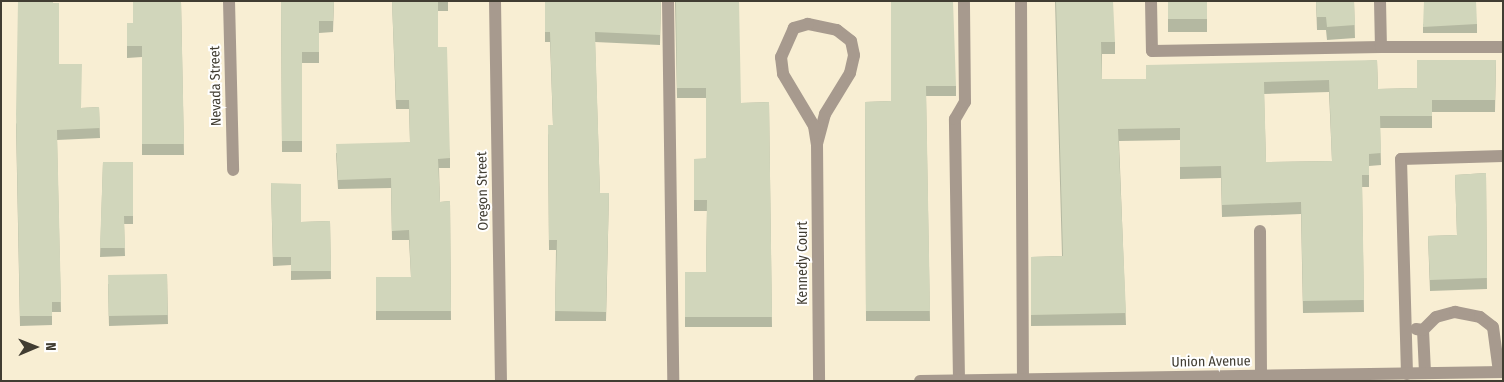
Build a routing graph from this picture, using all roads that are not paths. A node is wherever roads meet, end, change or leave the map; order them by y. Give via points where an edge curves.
1 (229, 1) edge
2 (495, 1) edge
3 (668, 1) edge
4 (964, 1) edge
5 (1021, 1) edge
6 (1151, 1) edge
7 (1380, 1) edge
8 (1381, 47) junction
9 (1503, 47) edge
10 (818, 144) junction
11 (1503, 156) edge
12 (232, 170) dead end
13 (1260, 231) dead end
14 (1406, 329) junction
15 (1423, 330) junction
16 (1501, 372) edge
17 (1425, 373) junction
18 (1407, 374) junction
19 (1261, 376) junction
20 (959, 380) edge
21 (1022, 380) edge
22 (501, 381) edge
23 (673, 381) edge
24 (819, 381) edge
25 (920, 381) edge

1 - 12 street, Nevada Street
2 - 22 street, Oregon Street
3 - 23 street
4 - 20 street via 965,102 955,119
5 - 21 street
6 - 8 street via 1152,51
7 - 8 street
8 - 9 street
10 - 10 street, Kennedy Court via 825,114 850,73 854,55 851,41 837,30 808,24 794,28 781,57 783,74 814,126
10 - 24 street, Kennedy Court
11 - 14 street via 1402,159
13 - 19 street
14 - 15 street
14 - 18 street
15 - 16 street via 1436,316 1455,312 1480,317 1493,327
15 - 17 street
16 - 17 street, Union Avenue
17 - 18 street, Union Avenue
18 - 19 street, Union Avenue
19 - 21 street, Union Avenue
20 - 21 street, Union Avenue
20 - 25 street, Union Avenue

